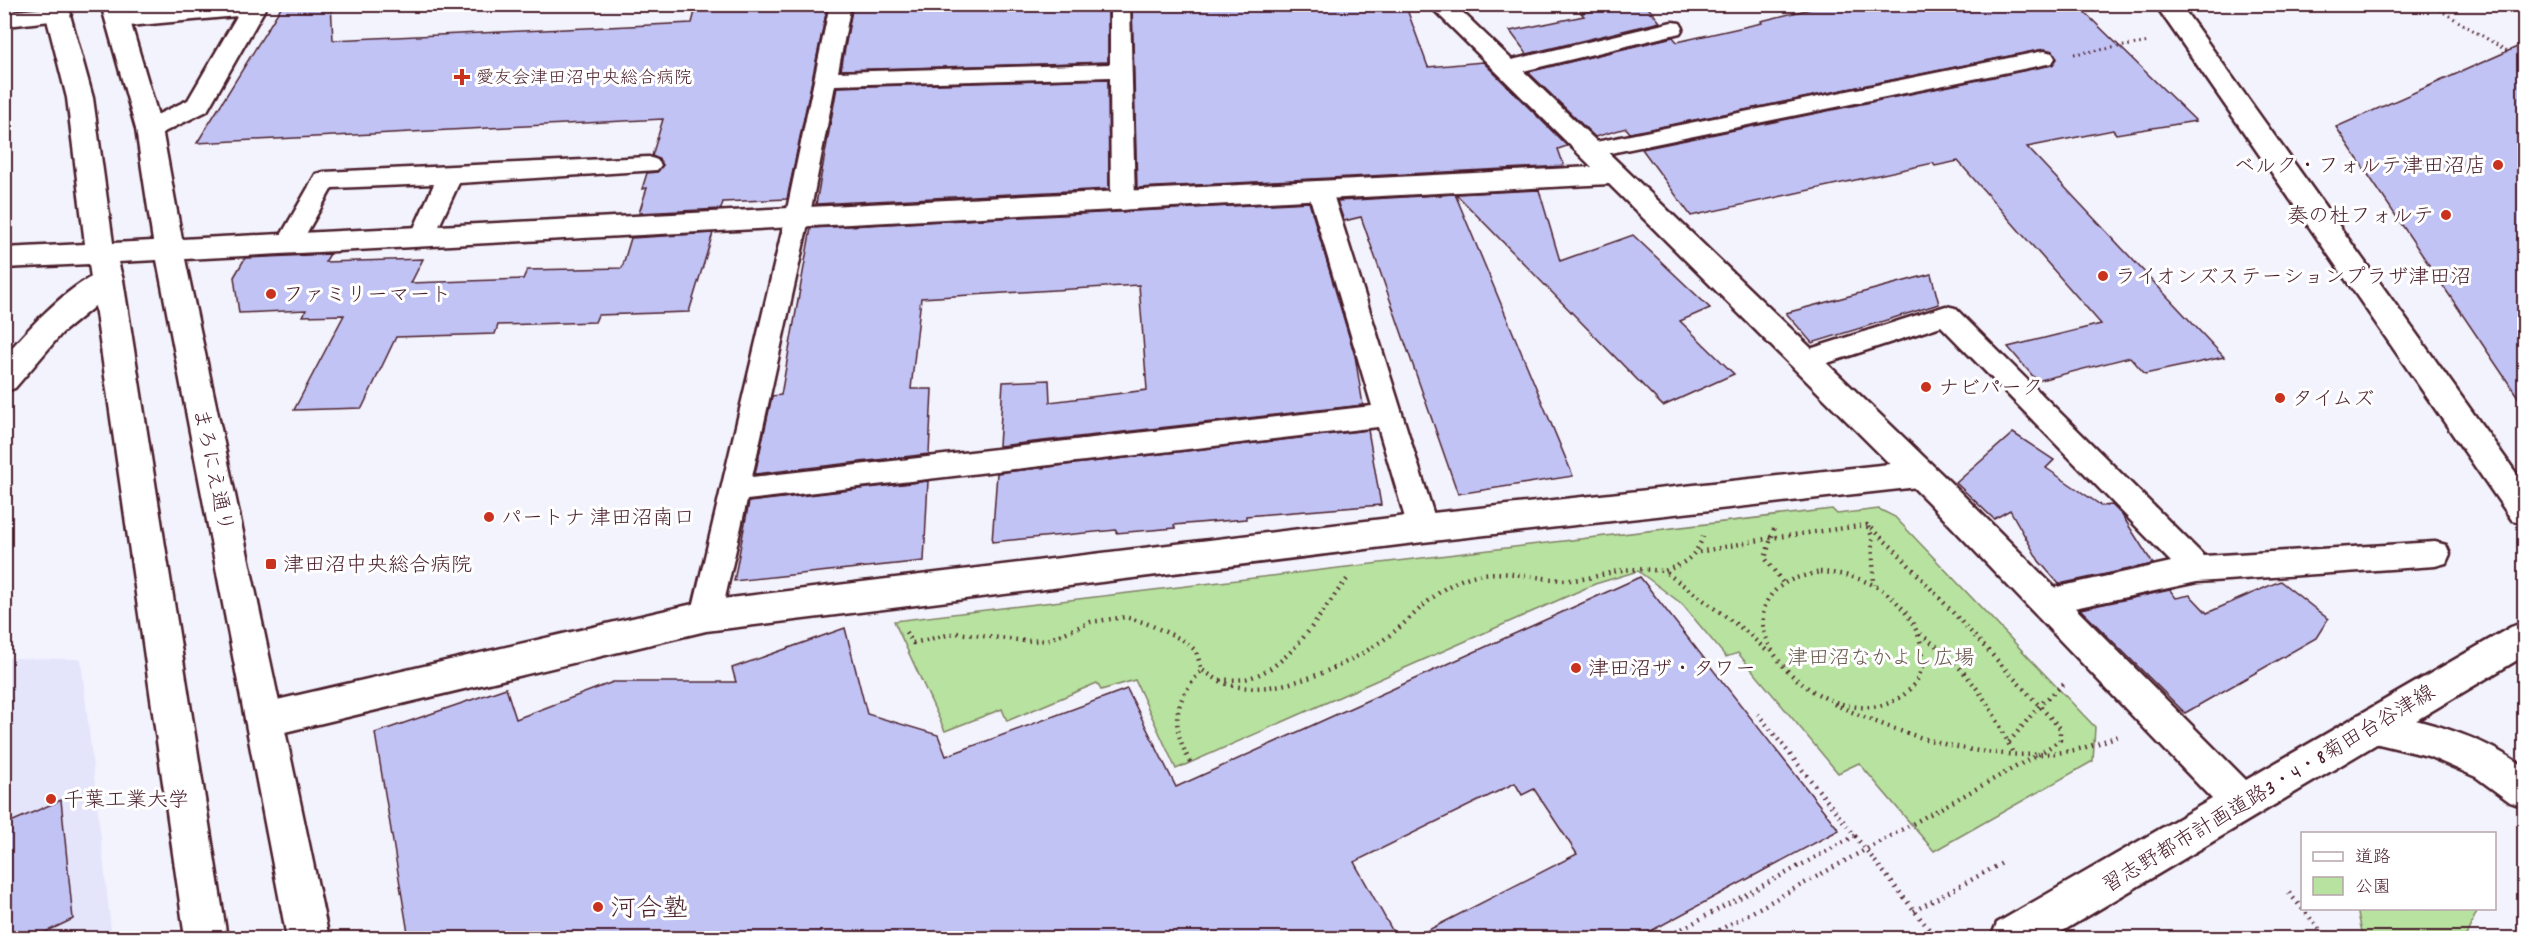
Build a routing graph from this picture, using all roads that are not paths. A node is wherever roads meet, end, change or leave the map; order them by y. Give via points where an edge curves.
1 (280, 4) edge
2 (842, 4) edge
3 (1120, 4) edge
4 (1440, 4) edge
5 (2167, 4) edge
6 (254, 6) edge
7 (57, 9) edge
8 (115, 12) edge
9 (5, 17) edge
10 (1672, 28) dead end
11 (2044, 58) road end
12 (1507, 68) junction
13 (1121, 70) junction
14 (826, 79) junction
15 (149, 129) junction
16 (1592, 150) junction
17 (649, 165) dead end
18 (1617, 175) junction
19 (450, 176) junction
20 (1320, 191) junction
21 (1123, 201) junction
22 (797, 219) junction
23 (422, 237) junction
24 (288, 244) junction
25 (169, 250) junction
26 (4, 258) edge
27 (104, 267) junction
28 (1806, 360) junction
29 (4, 380) edge
30 (1388, 415) junction
31 (1917, 474) junction
32 (735, 490) junction
33 (2524, 510) edge
34 (1423, 528) junction
35 (2434, 554) dead end
36 (2197, 569) junction
37 (2046, 601) junction
38 (706, 616) junction
39 (2524, 638) edge
40 (264, 720) junction
41 (2371, 727) junction
42 (2524, 789) edge
43 (2242, 803) junction
44 (206, 939) edge
45 (308, 939) edge
46 (2012, 939) edge

1 - 6 street
2 - 14 lane
3 - 13 lane
4 - 12 street
5 - 33 street
6 - 8 street
6 - 15 street via 198,105
7 - 9 street
7 - 27 street via 72,57
8 - 15 street, まろにえ通り
10 - 12 lane
11 - 16 lane
12 - 16 street
13 - 14 lane
13 - 21 lane
14 - 22 lane
15 - 25 street, まろにえ通り
16 - 18 street
17 - 19 lane
18 - 20 street
18 - 28 street
19 - 23 lane
19 - 24 lane via 324,180
20 - 21 street
20 - 30 lane
21 - 22 street
22 - 23 street
22 - 32 lane
23 - 24 street
24 - 25 street
25 - 27 street
25 - 40 street, まろにえ通り
26 - 27 street
27 - 29 street
27 - 44 street
28 - 31 street
28 - 36 lane via 1946,315
30 - 32 lane
30 - 34 lane
31 - 34 street
31 - 37 street
32 - 38 lane
34 - 38 street
35 - 36 lane
36 - 37 lane
37 - 43 street
38 - 40 street
39 - 41 street, 習志野都市計画道路3・4・8菊田台谷津線
40 - 45 street, まろにえ通り
41 - 42 street via 2431,739 2490,764
41 - 43 street, 習志野都市計画道路3・4・8菊田台谷津線
43 - 46 street, 習志野都市計画道路3・4・8菊田台谷津線

